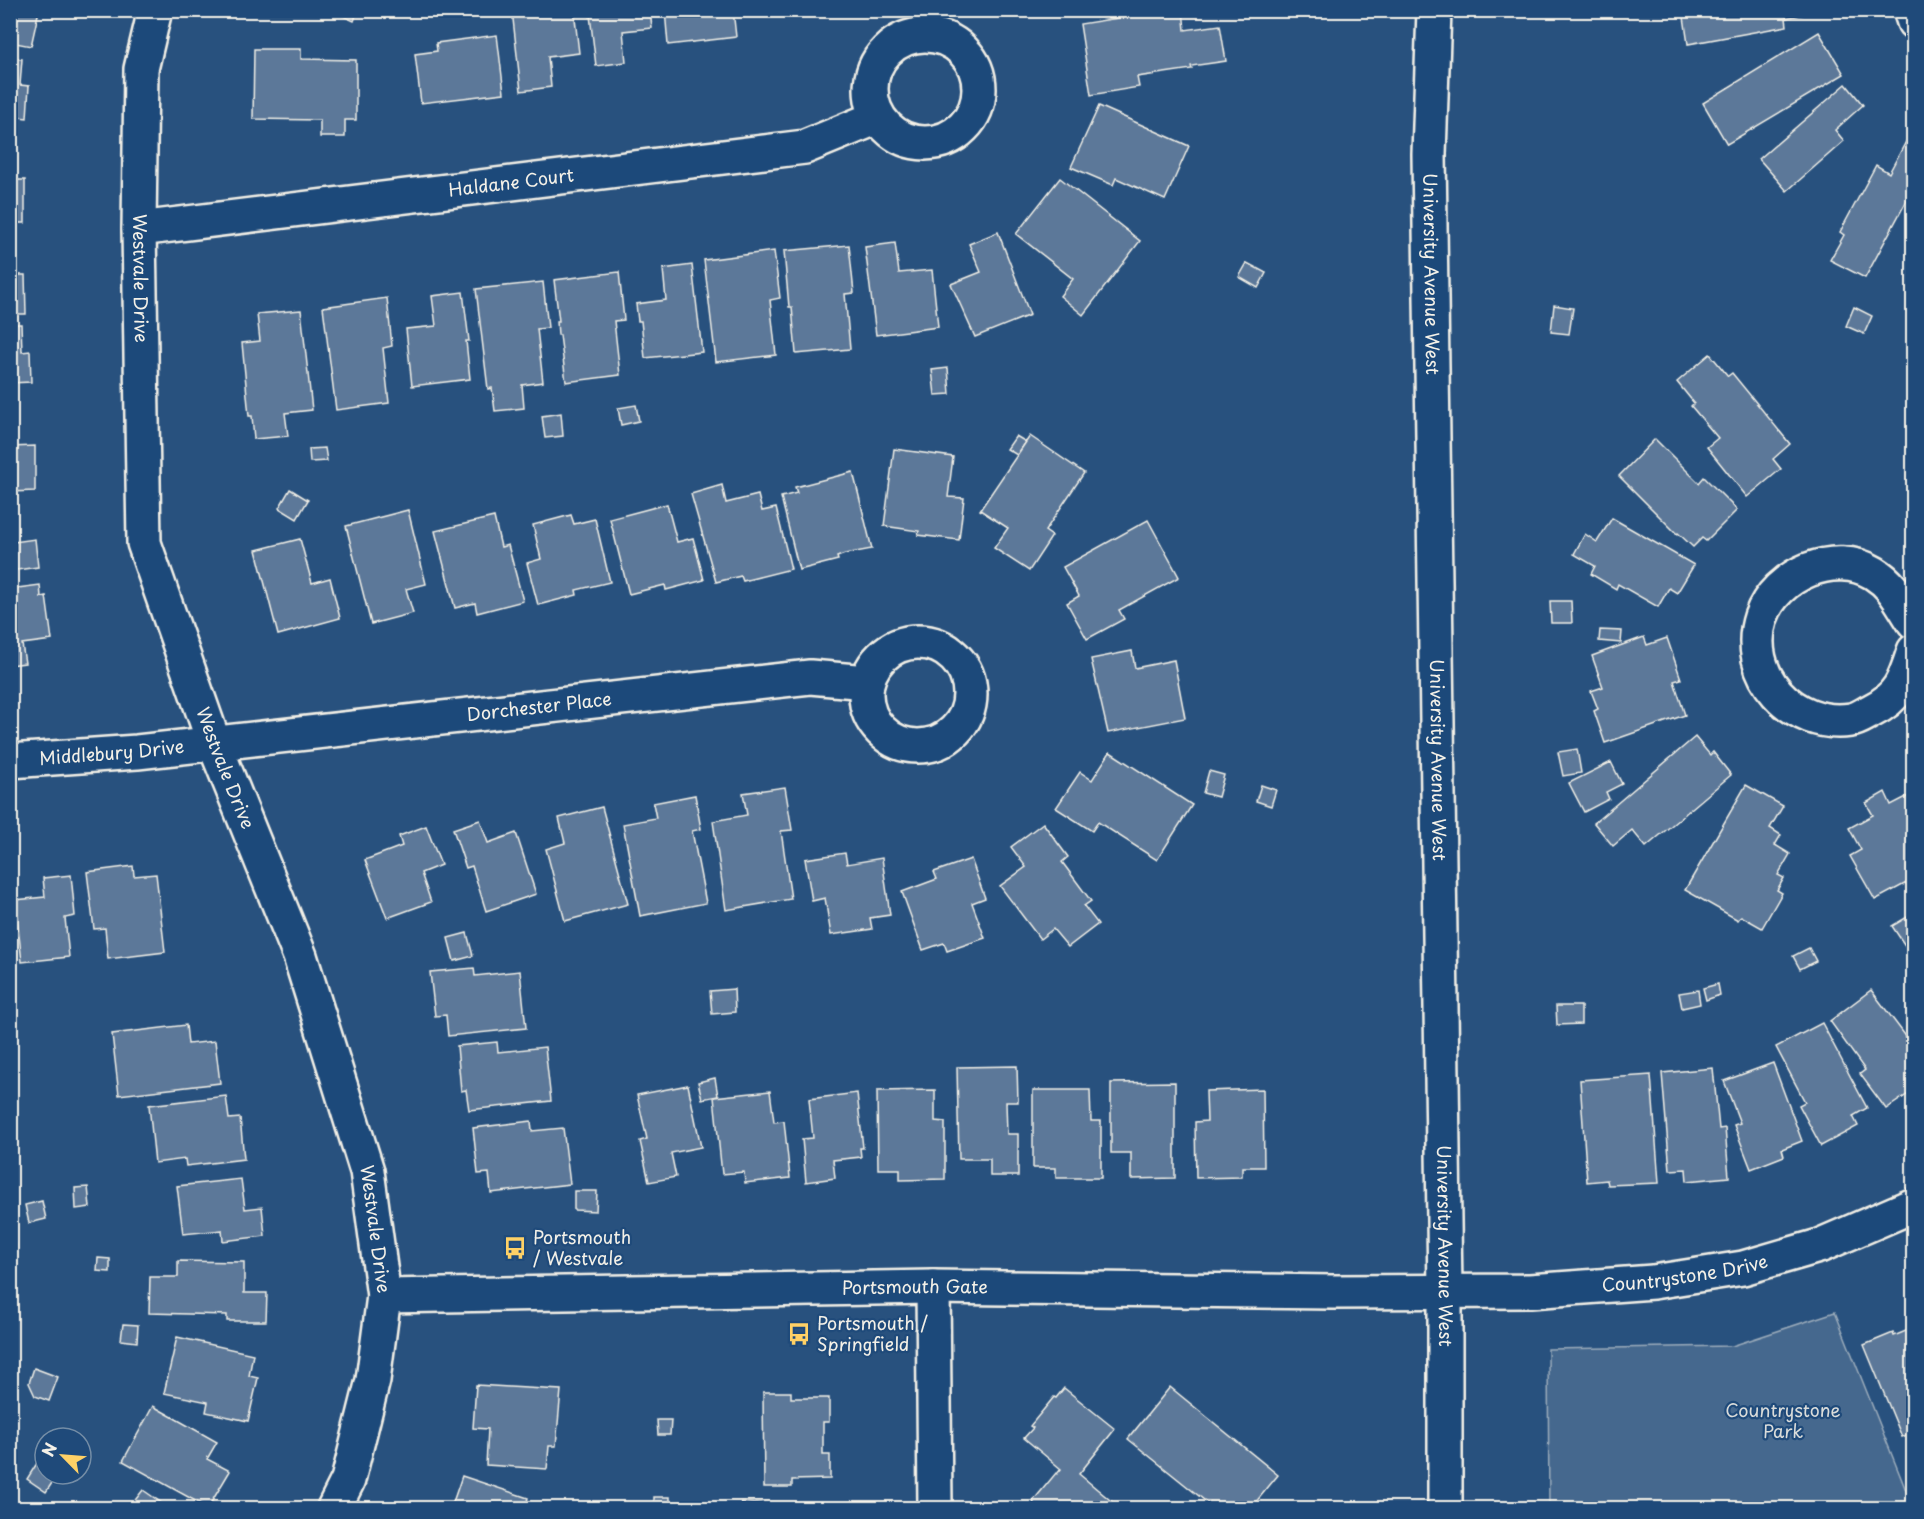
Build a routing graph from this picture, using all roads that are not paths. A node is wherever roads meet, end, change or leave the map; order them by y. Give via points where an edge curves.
1 (155, 10) edge
2 (1434, 10) edge
3 (1911, 10) edge
4 (1914, 22) edge
5 (878, 117) dead end
6 (139, 229) junction
7 (1913, 632) edge
8 (867, 682) dead end
9 (214, 743) junction
10 (10, 760) edge
11 (1914, 1205) edge
12 (933, 1287) junction
13 (1445, 1291) junction
14 (384, 1296) junction
15 (334, 1509) edge
16 (935, 1509) edge
17 (1445, 1509) edge

1 - 6 street, Westvale Drive via 141,69
2 - 13 street, University Avenue West via 1430,154
3 - 4 street
5 - 6 street, Haldane Court via 805,147
6 - 9 street, Westvale Drive via 144,543
7 - 7 street via 1894,589 1872,572 1845,564 1818,566 1788,580 1770,601 1761,617 1757,644 1765,676 1791,708 1826,721 1853,720 1886,704 1904,684
8 - 9 street, Dorchester Place via 810,677
9 - 10 street, Middlebury Drive
9 - 14 street, Westvale Drive via 300,956 364,1160
11 - 13 street, Countrystone Drive via 1819,1246 1743,1268 1653,1282 1530,1291
12 - 13 street, Portsmouth Gate
12 - 14 street, Portsmouth Gate
12 - 16 street
13 - 17 street, University Avenue West
14 - 15 street, Westvale Drive via 370,1391 348,1480

